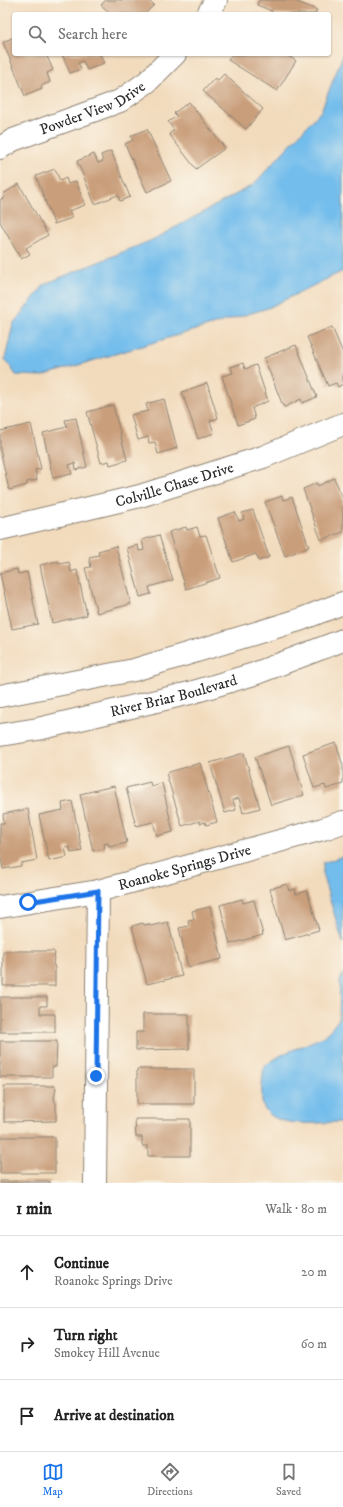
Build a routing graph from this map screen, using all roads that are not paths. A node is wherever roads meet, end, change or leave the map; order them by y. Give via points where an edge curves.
1 (216, 0) edge
2 (209, 12) edge
3 (173, 56) edge
4 (0, 148) edge
5 (343, 424) edge
6 (0, 530) edge
7 (343, 603) edge
8 (343, 640) edge
9 (0, 696) edge
10 (0, 735) edge
11 (343, 822) edge
12 (98, 891) junction
13 (0, 907) edge
14 (95, 1183) edge

1 - 2 street
3 - 4 street, Powder View Drive via 147,82 120,101 13,140
5 - 6 street, Colville Chase Drive via 263,457 140,496
7 - 9 street via 299,620 134,670
8 - 10 street, River Briar Boulevard via 254,674 190,693 38,729
11 - 12 street, Roanoke Springs Drive via 323,830
12 - 13 street, Roanoke Springs Drive
12 - 14 street

